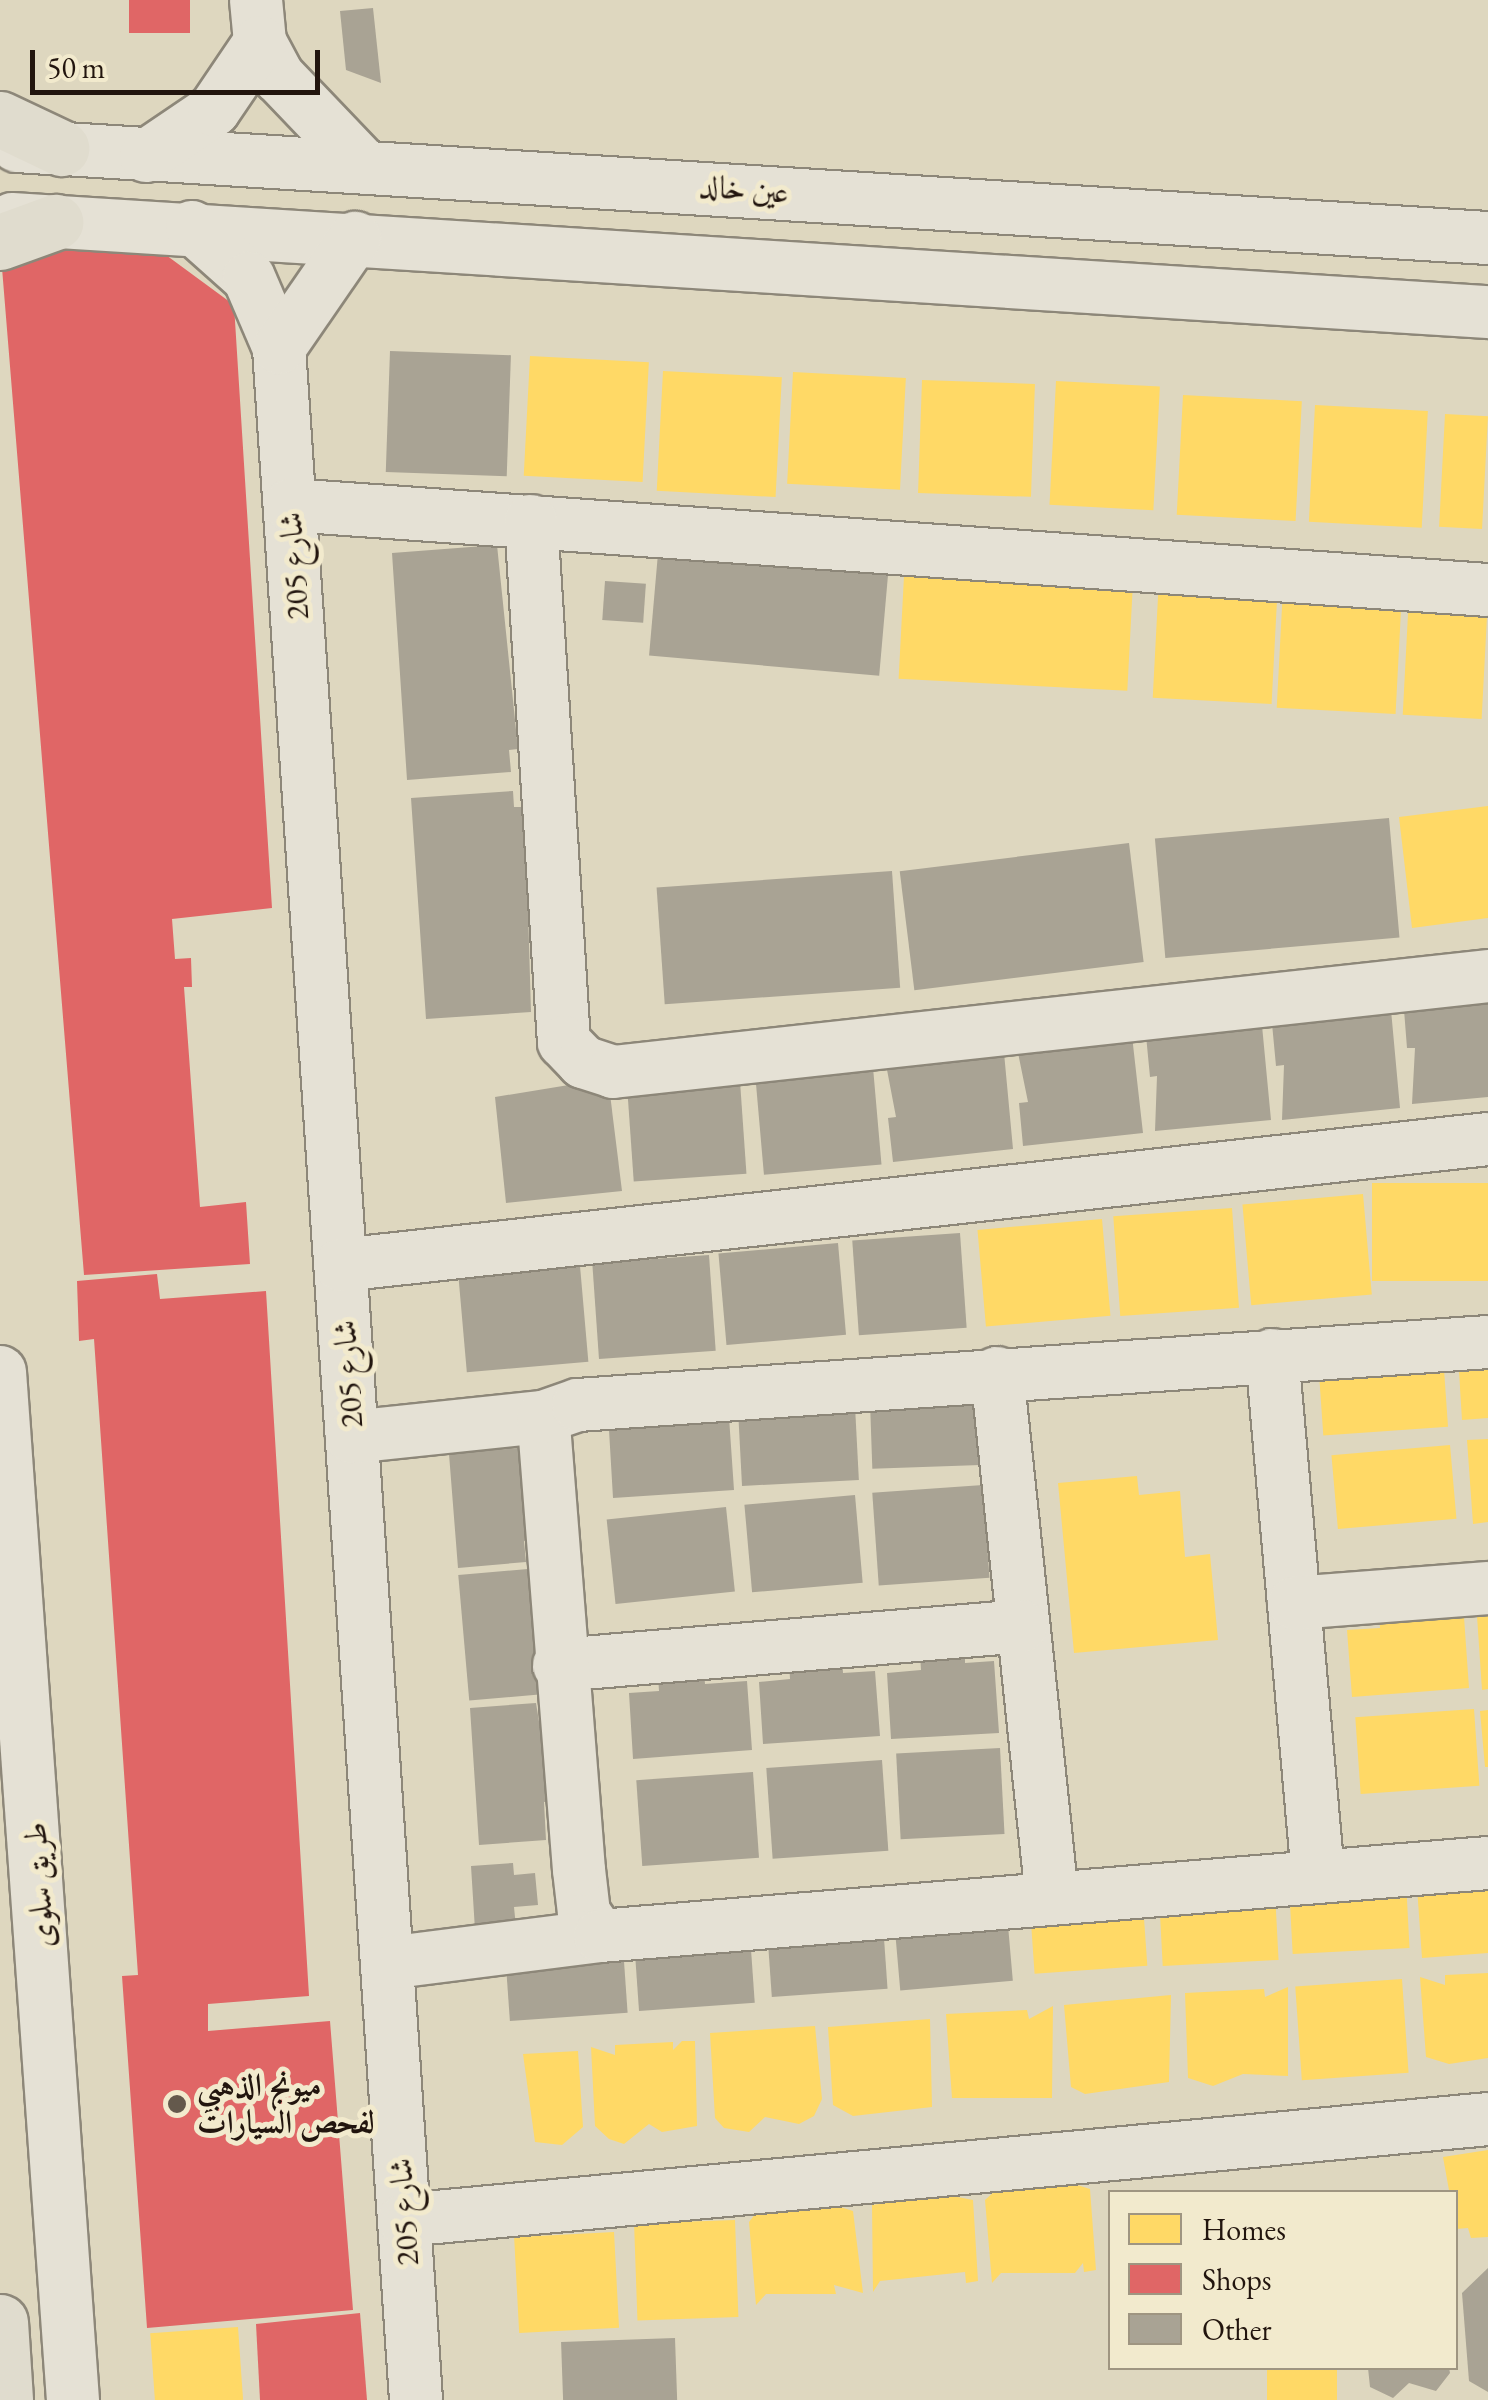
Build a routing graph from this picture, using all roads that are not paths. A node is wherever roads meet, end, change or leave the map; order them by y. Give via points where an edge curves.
1 (258, 21) edge
2 (2, 126) edge
3 (61, 148) joint
4 (146, 156) junction
5 (362, 164) junction
6 (0, 218) edge
7 (55, 222) junction
8 (192, 227) junction
9 (355, 238) junction
10 (1488, 238) edge
11 (0, 242) edge
12 (1488, 312) edge
13 (279, 348) junction
14 (290, 505) junction
15 (532, 521) junction
16 (1488, 590) edge
17 (1488, 976) edge
18 (1488, 1139) edge
19 (340, 1265) junction
20 (1488, 1342) edge
21 (1272, 1356) junction
22 (0, 1372) edge
23 (997, 1373) junction
24 (543, 1417) junction
25 (352, 1437) junction
26 (1488, 1588) edge
27 (1294, 1603) junction
28 (1021, 1626) junction
29 (558, 1665) junction
30 (1488, 1863) edge
31 (1318, 1876) junction
32 (1052, 1897) junction
33 (600, 1936) junction
34 (387, 1963) junction
35 (1488, 2119) edge
36 (404, 2220) junction
37 (0, 2322) edge
38 (5, 2400) edge
39 (73, 2400) edge
40 (416, 2400) edge

1 - 4 street via 214,110
1 - 5 street via 304,109
2 - 3 main road
3 - 4 street, عين خالد
4 - 5 street, عين خالد
5 - 10 street, عين خالد
6 - 7 street
7 - 8 street
7 - 11 main road
8 - 9 street
8 - 13 street, شارع 205 via 249,278
9 - 12 street
9 - 13 street
13 - 14 street, شارع 205
14 - 15 street
14 - 19 street, شارع 205
15 - 16 street
15 - 17 street via 564,1042 583,1062 613,1072
18 - 19 street
19 - 25 street, شارع 205
20 - 21 street
21 - 23 street
21 - 27 street
22 - 39 street, طريق سلوى
23 - 24 street via 578,1405
23 - 28 street
24 - 25 street
24 - 29 street
25 - 34 street, شارع 205
26 - 27 street
27 - 31 street
28 - 29 street
28 - 32 street
29 - 33 street via 584,1913
30 - 31 street
31 - 32 street
32 - 33 street
33 - 34 street
34 - 36 street, شارع 205
35 - 36 street
36 - 40 street, شارع 205
37 - 38 main road

